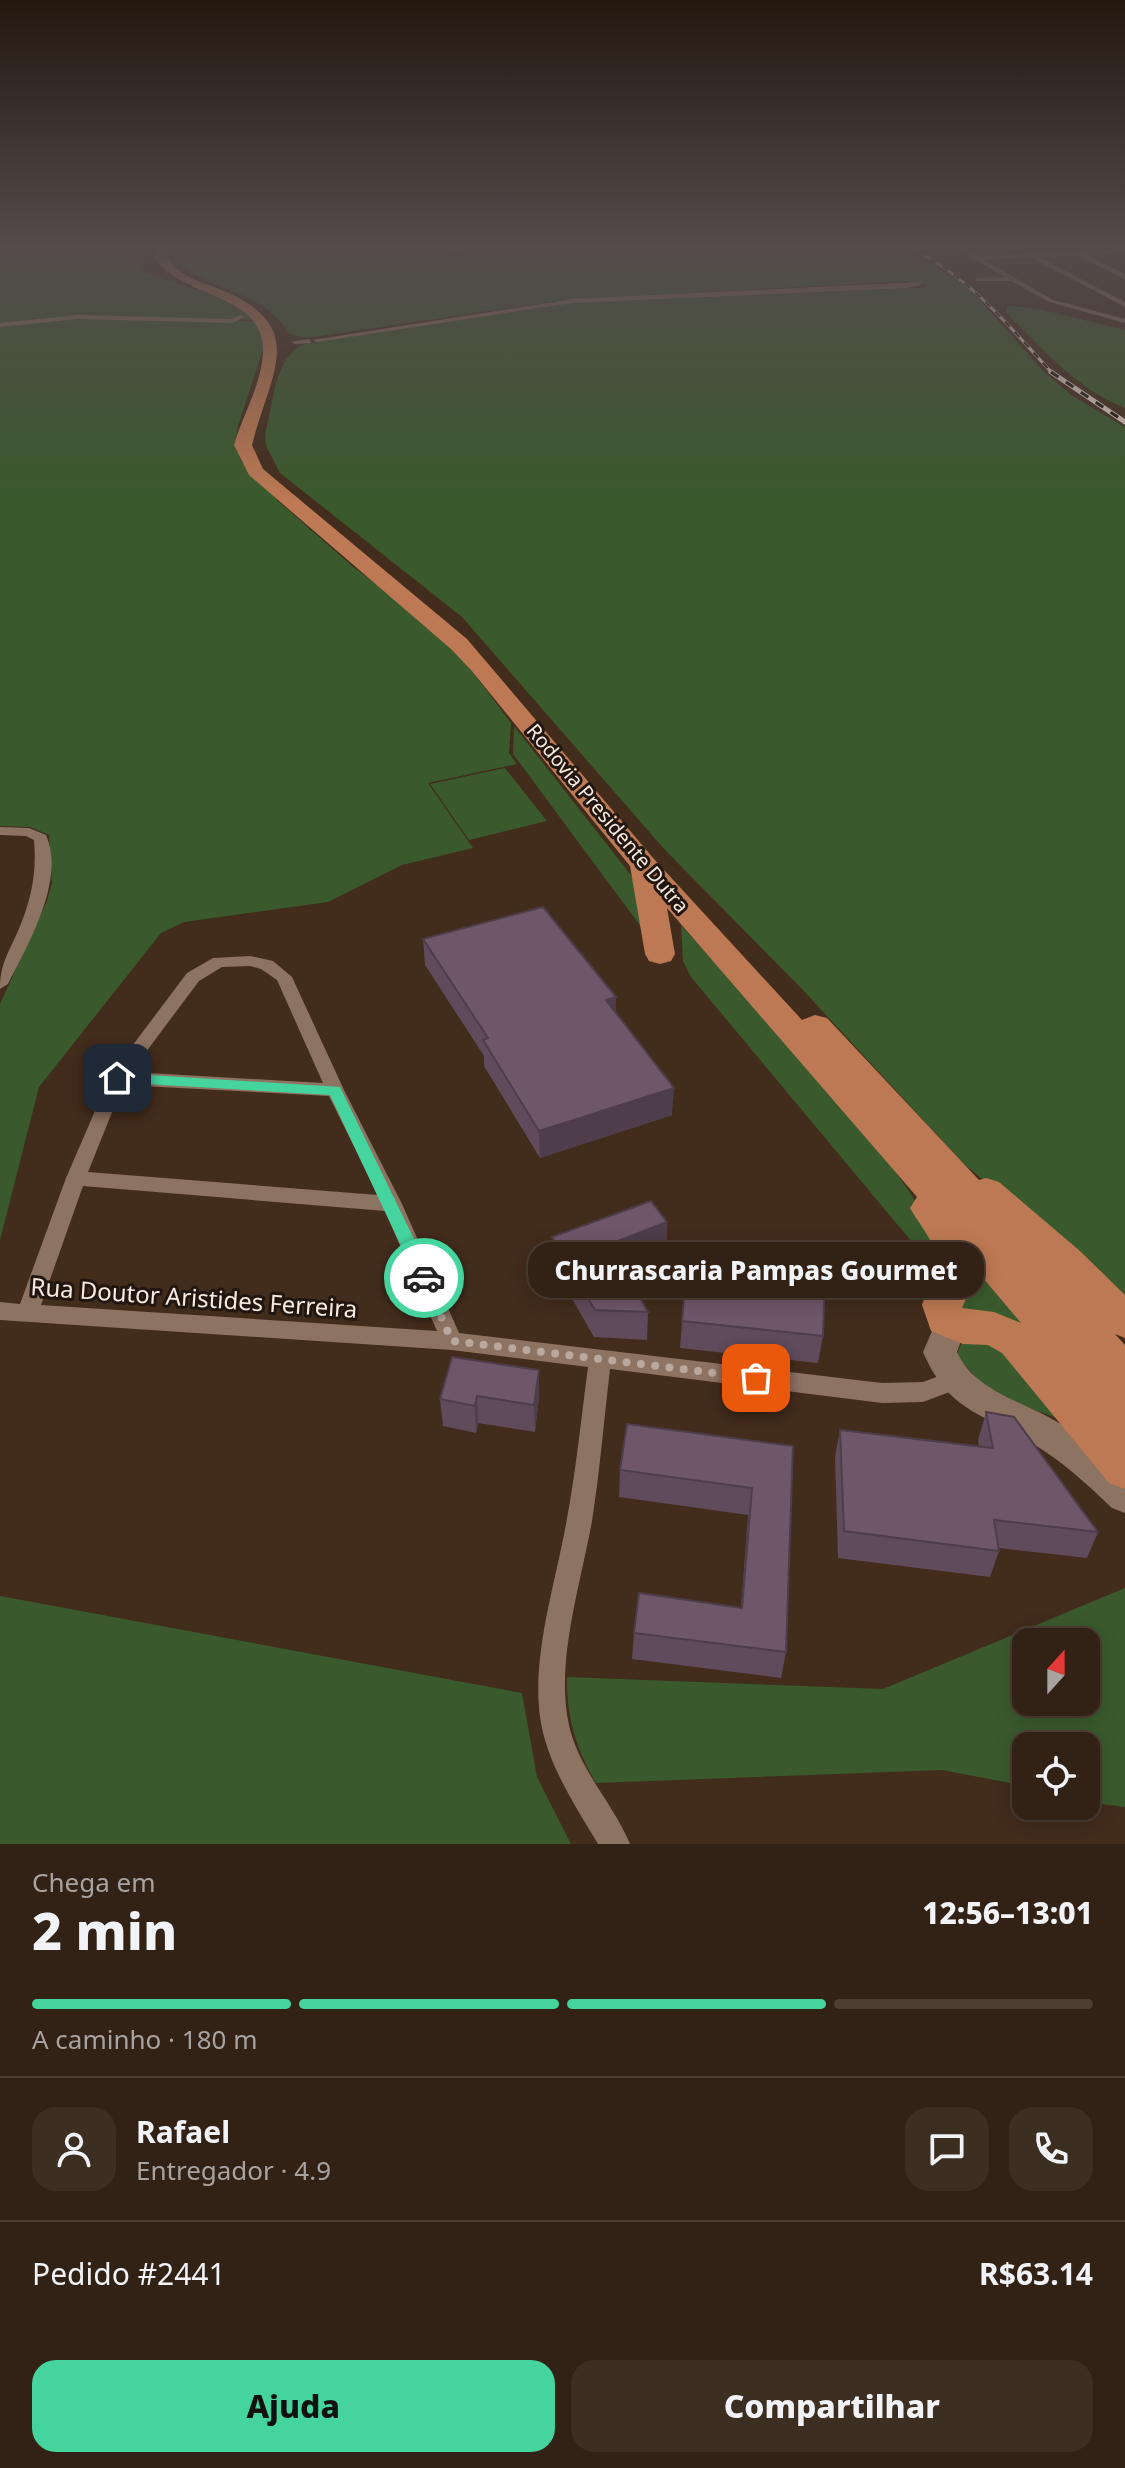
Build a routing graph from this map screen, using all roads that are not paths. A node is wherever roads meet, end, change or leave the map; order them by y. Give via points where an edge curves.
1 (268, 331) edge
2 (278, 331) edge
3 (377, 331) edge
4 (300, 343) junction
5 (0, 831) edge
6 (644, 865) junction
7 (660, 954) dead end
8 (0, 984) edge
9 (117, 1078) junction
10 (335, 1090) junction
11 (898, 1131) junction
12 (76, 1178) junction
13 (392, 1204) junction
14 (0, 1311) edge
15 (28, 1311) junction
16 (1125, 1321) edge
17 (951, 1324) junction
18 (452, 1341) junction
19 (600, 1359) junction
20 (1125, 1375) edge
21 (955, 1380) junction
22 (1125, 1418) edge
23 (1125, 1469) edge
24 (1125, 1496) edge
25 (615, 1844) edge

1 - 6 highway, Rodovia Presidente Dutra via 268,369 243,445 255,471 459,644
2 - 4 highway, Rodovia Presidente Dutra
3 - 4 street
4 - 11 highway, Rodovia Presidente Dutra via 256,442 272,475 457,626
5 - 8 street via 32,833 43,846 42,890
6 - 7 highway
6 - 11 highway, Rodovia Presidente Dutra
9 - 10 street
9 - 10 street via 193,977 212,965 241,960 267,965 284,977
9 - 12 street
10 - 13 street
11 - 16 highway via 1039,1237
11 - 17 highway via 957,1259 956,1283 941,1304 941,1313
11 - 20 highway, Rodovia Presidente Dutra
11 - 22 highway, Rodovia Presidente Dutra
12 - 13 street
12 - 15 street
13 - 18 street
14 - 15 street, Rua Doutor Aristides Ferreira
15 - 18 street, Rua Doutor Aristides Ferreira
17 - 21 main road via 940,1352
17 - 23 highway via 988,1327 1017,1341
18 - 19 street, Rua Doutor Aristides Ferreira
19 - 21 street, Rua Doutor Aristides Ferreira via 882,1393 923,1392
19 - 25 street via 552,1694 555,1726 586,1797
21 - 24 main road via 966,1392 1078,1454

